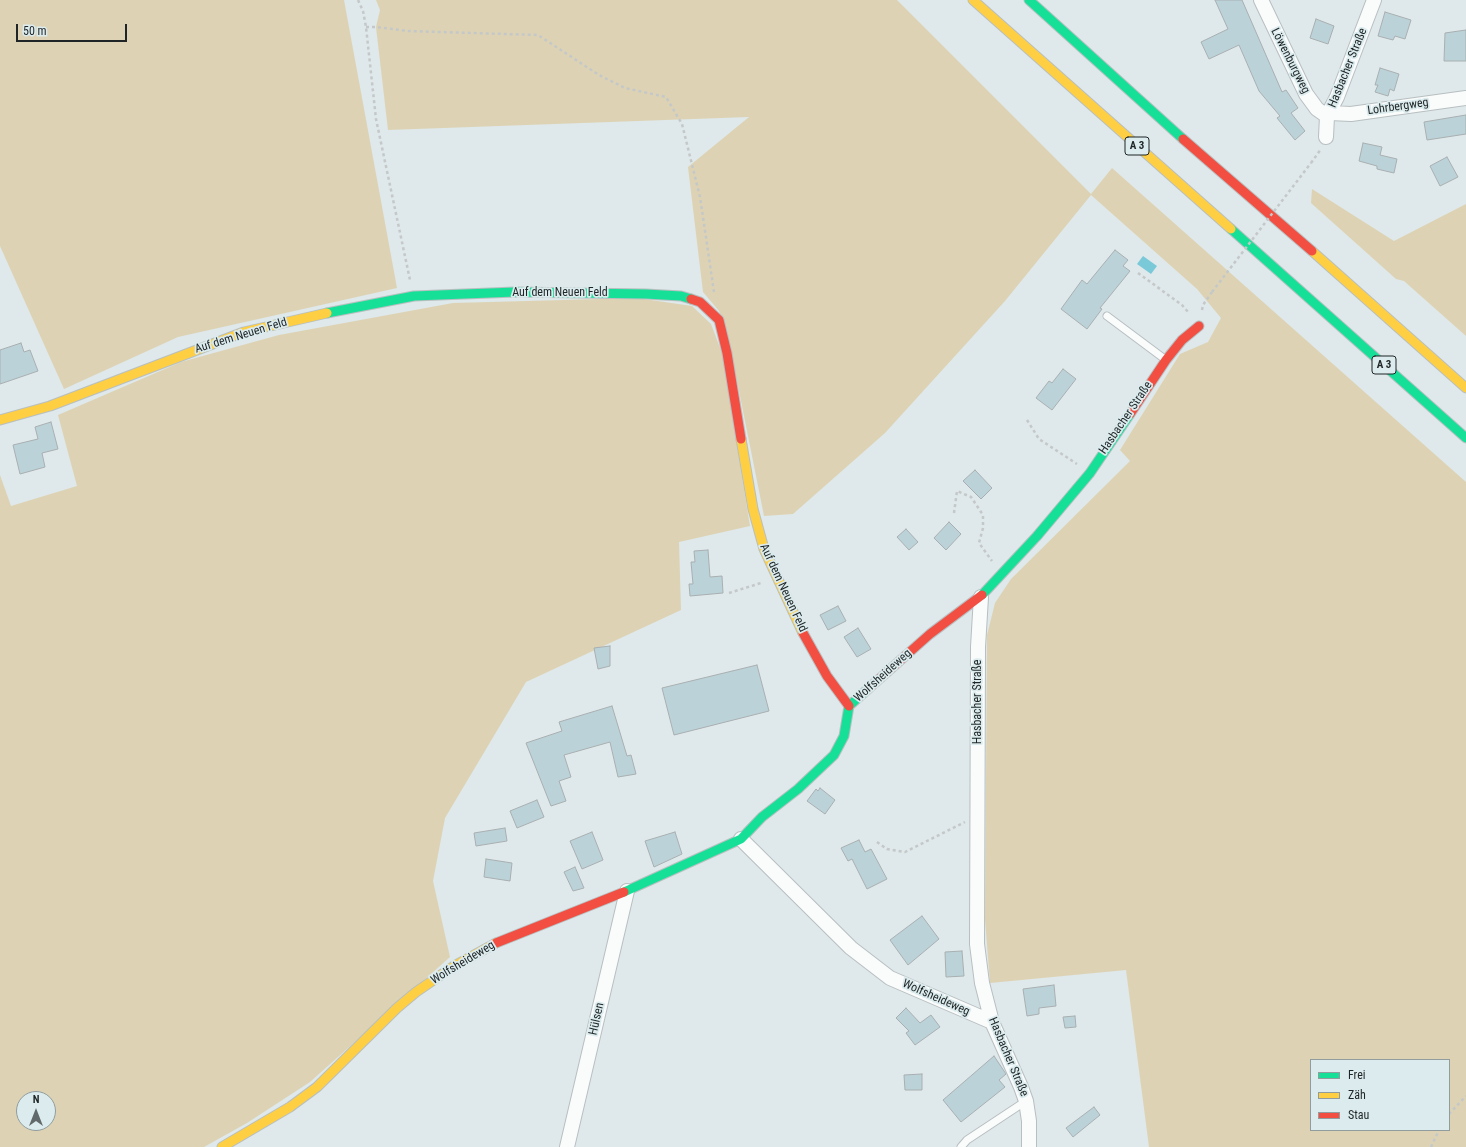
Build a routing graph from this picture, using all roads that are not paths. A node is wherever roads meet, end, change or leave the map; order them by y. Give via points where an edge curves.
1 (973, 0) edge
2 (1029, 0) edge
3 (1261, 0) edge
4 (1374, 0) edge
5 (1466, 98) edge
6 (1329, 115) junction
7 (1326, 137) dead end
8 (1107, 316) dead end
9 (1199, 326) road end
10 (1166, 360) junction
11 (1466, 388) edge
12 (0, 420) edge
13 (1466, 438) edge
14 (981, 597) junction
15 (849, 706) junction
16 (741, 840) junction
17 (627, 891) junction
18 (992, 1022) junction
19 (1026, 1101) junction
20 (222, 1147) edge
21 (567, 1147) edge
22 (961, 1147) edge
23 (1029, 1147) edge

1 - 13 main road, A 3
2 - 11 main road via 1226,178 1299,239
3 - 6 street, Löwenburgweg via 1306,94 1317,109
4 - 6 street, Hasbacher Straße
5 - 6 street, Lohrbergweg
6 - 7 street, Hasbacher Straße
8 - 10 lane
9 - 10 main road, Hasbacher Straße via 1182,340
10 - 14 main road, Hasbacher Straße via 1090,473
12 - 15 main road, Auf dem Neuen Feld via 50,406 244,332 300,318 414,296 515,292 646,294 681,296 700,302 720,320 753,509 764,549 776,578 827,676
14 - 15 main road, Wolfsheideweg via 930,634
14 - 18 street, Hasbacher Straße via 978,647 977,944 982,983
15 - 16 main road, Wolfsheideweg via 844,736 834,755 798,789 762,817
16 - 17 main road, Wolfsheideweg
16 - 18 street, Wolfsheideweg via 851,948 890,978
17 - 20 main road, Wolfsheideweg via 500,941 441,975 397,1008 316,1087 290,1107
17 - 21 street, Hülsen
18 - 19 street, Hasbacher Straße
19 - 22 lane via 967,1140
19 - 23 street, Hasbacher Straße

